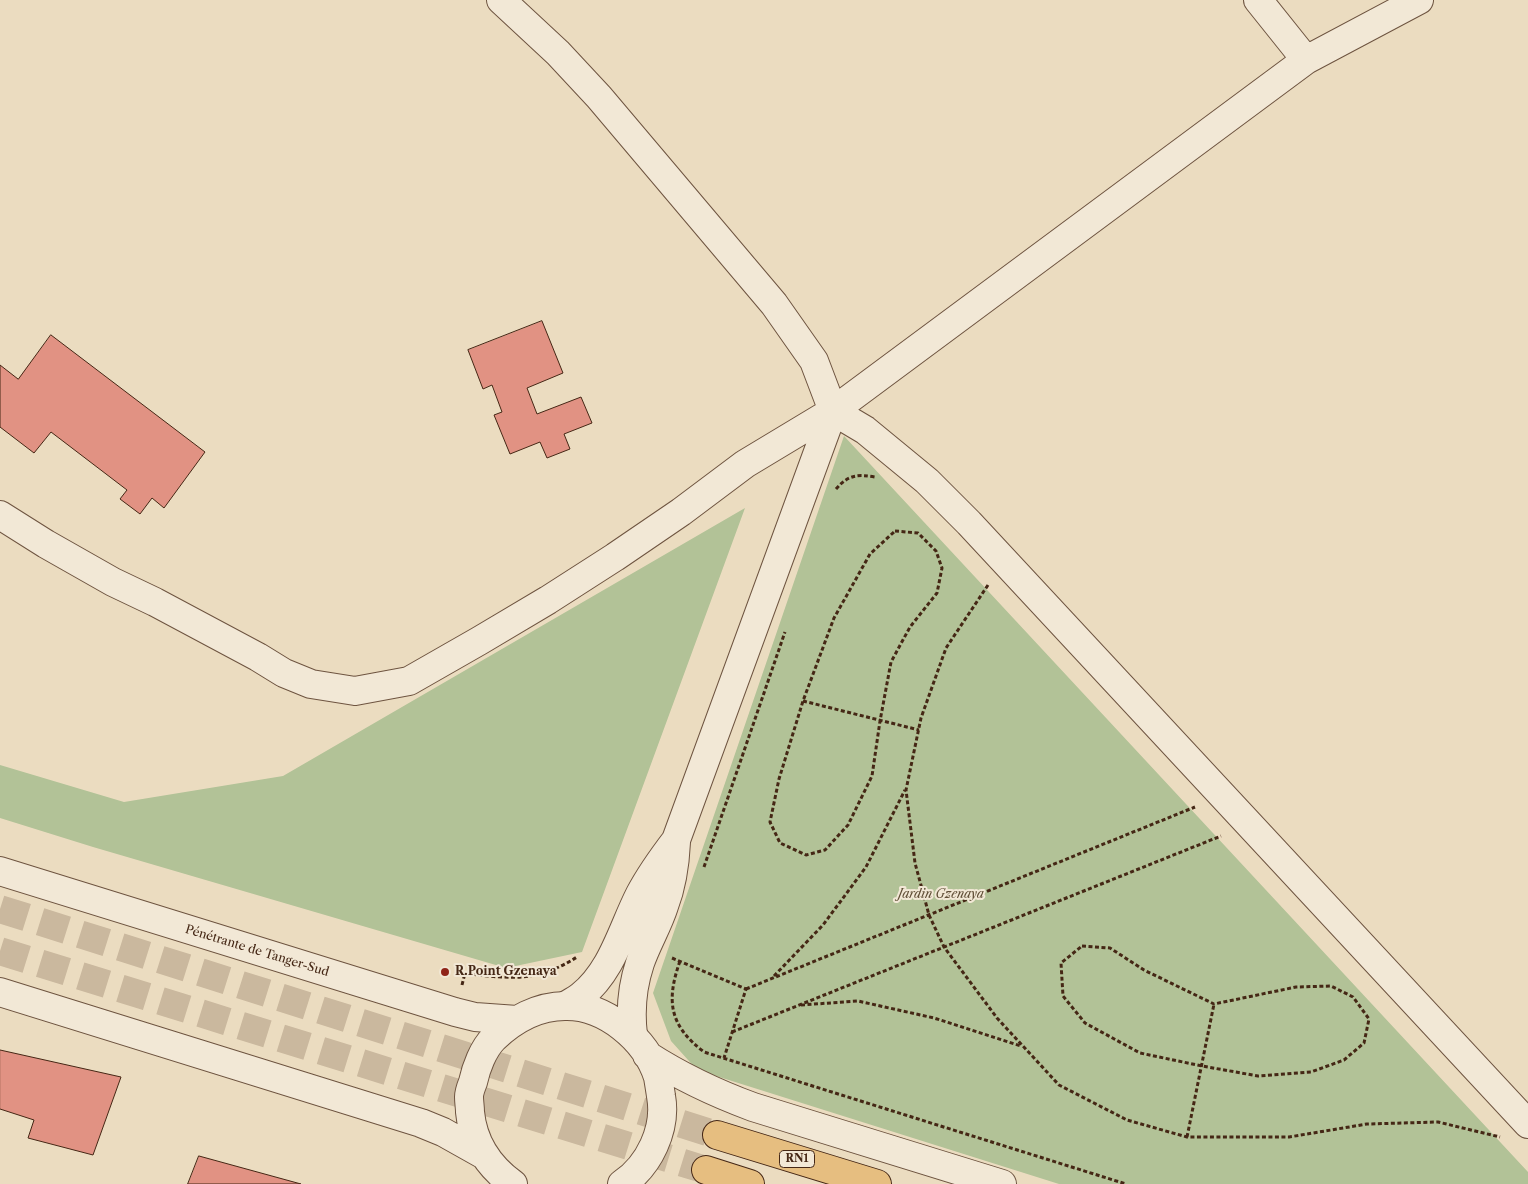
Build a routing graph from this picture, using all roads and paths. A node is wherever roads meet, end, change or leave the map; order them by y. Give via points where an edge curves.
1 (501, 0) edge
2 (1258, 0) edge
3 (1419, 0) edge
4 (1306, 60) junction
5 (833, 411) junction
6 (883, 479) dead end
7 (833, 495) dead end
8 (0, 515) edge
9 (993, 578) dead end
10 (786, 631) dead end
11 (803, 701) junction
12 (880, 721) junction
13 (919, 730) junction
14 (906, 790) junction
15 (1200, 805) dead end
16 (1225, 834) dead end
17 (676, 840) junction
18 (0, 871) edge
19 (702, 874) dead end
20 (929, 915) junction
21 (944, 947) junction
22 (578, 956) dead end
23 (666, 956) dead end
24 (680, 961) junction
25 (772, 978) junction
26 (461, 988) dead end
27 (746, 989) junction
28 (0, 992) edge
29 (1214, 1004) junction
30 (798, 1005) junction
31 (565, 1006) junction
32 (517, 1020) junction
33 (732, 1032) junction
34 (640, 1045) junction
35 (1023, 1046) junction
36 (724, 1058) junction
37 (1202, 1066) junction
38 (1528, 1124) edge
39 (717, 1135) tunnel mouth
40 (1187, 1137) junction
41 (1504, 1138) dead end
42 (484, 1155) junction
43 (706, 1170) tunnel mouth
44 (512, 1184) edge
45 (622, 1184) edge
46 (750, 1184) edge
47 (877, 1184) edge
48 (1002, 1184) edge
49 (1126, 1184) edge

1 - 5 street via 600,97 774,304 814,361
2 - 4 street
3 - 4 street
4 - 5 street
5 - 8 street via 746,464 615,557 479,642 410,680 355,691 311,684 284,673 104,577
5 - 17 street
5 - 38 street via 865,430 926,481 969,523
6 - 7 path via 862,474 851,477 841,483
9 - 13 path via 946,648
10 - 19 path
11 - 12 path
11 - 12 path via 779,779 770,822 780,844 806,855 826,850 848,825 872,776
11 - 12 path via 834,618 870,554 895,532 918,533 936,551 942,568 936,594 910,627 891,662
12 - 13 path
13 - 14 path
14 - 20 path via 915,863
14 - 25 path via 866,867 822,925
15 - 20 path
16 - 21 path
17 - 31 street via 640,894 605,970 594,984
17 - 34 street via 667,898 635,982 631,1009
18 - 32 street, Pénétrante de Tanger-Sud via 454,1012
20 - 21 path
20 - 25 path
21 - 30 path
21 - 35 path via 997,1018
22 - 26 path via 556,968 528,976 465,973
23 - 24 path
24 - 27 path
24 - 36 path via 672,991 675,1018 682,1031 704,1052
25 - 27 path
27 - 33 path
28 - 42 street via 420,1123
29 - 37 path
29 - 37 path via 1296,987 1331,986 1353,997 1369,1019 1364,1043 1344,1060 1311,1072 1258,1076
29 - 37 path via 1144,970 1110,948 1082,946 1062,963 1063,996 1085,1023 1140,1053
30 - 33 path
30 - 35 path via 858,1002 934,1018
31 - 32 street via 540,1010
31 - 34 street via 590,1009 613,1019
32 - 42 street via 493,1039 477,1066 469,1096 472,1126
33 - 36 path
34 - 45 street via 658,1076 662,1122 644,1164
34 - 48 street via 698,1085 744,1104
35 - 40 path via 1059,1085 1127,1120
36 - 49 path
37 - 40 path
39 - 47 highway, RN1
40 - 41 path via 1290,1137 1367,1124 1438,1122
42 - 44 street
43 - 46 highway

